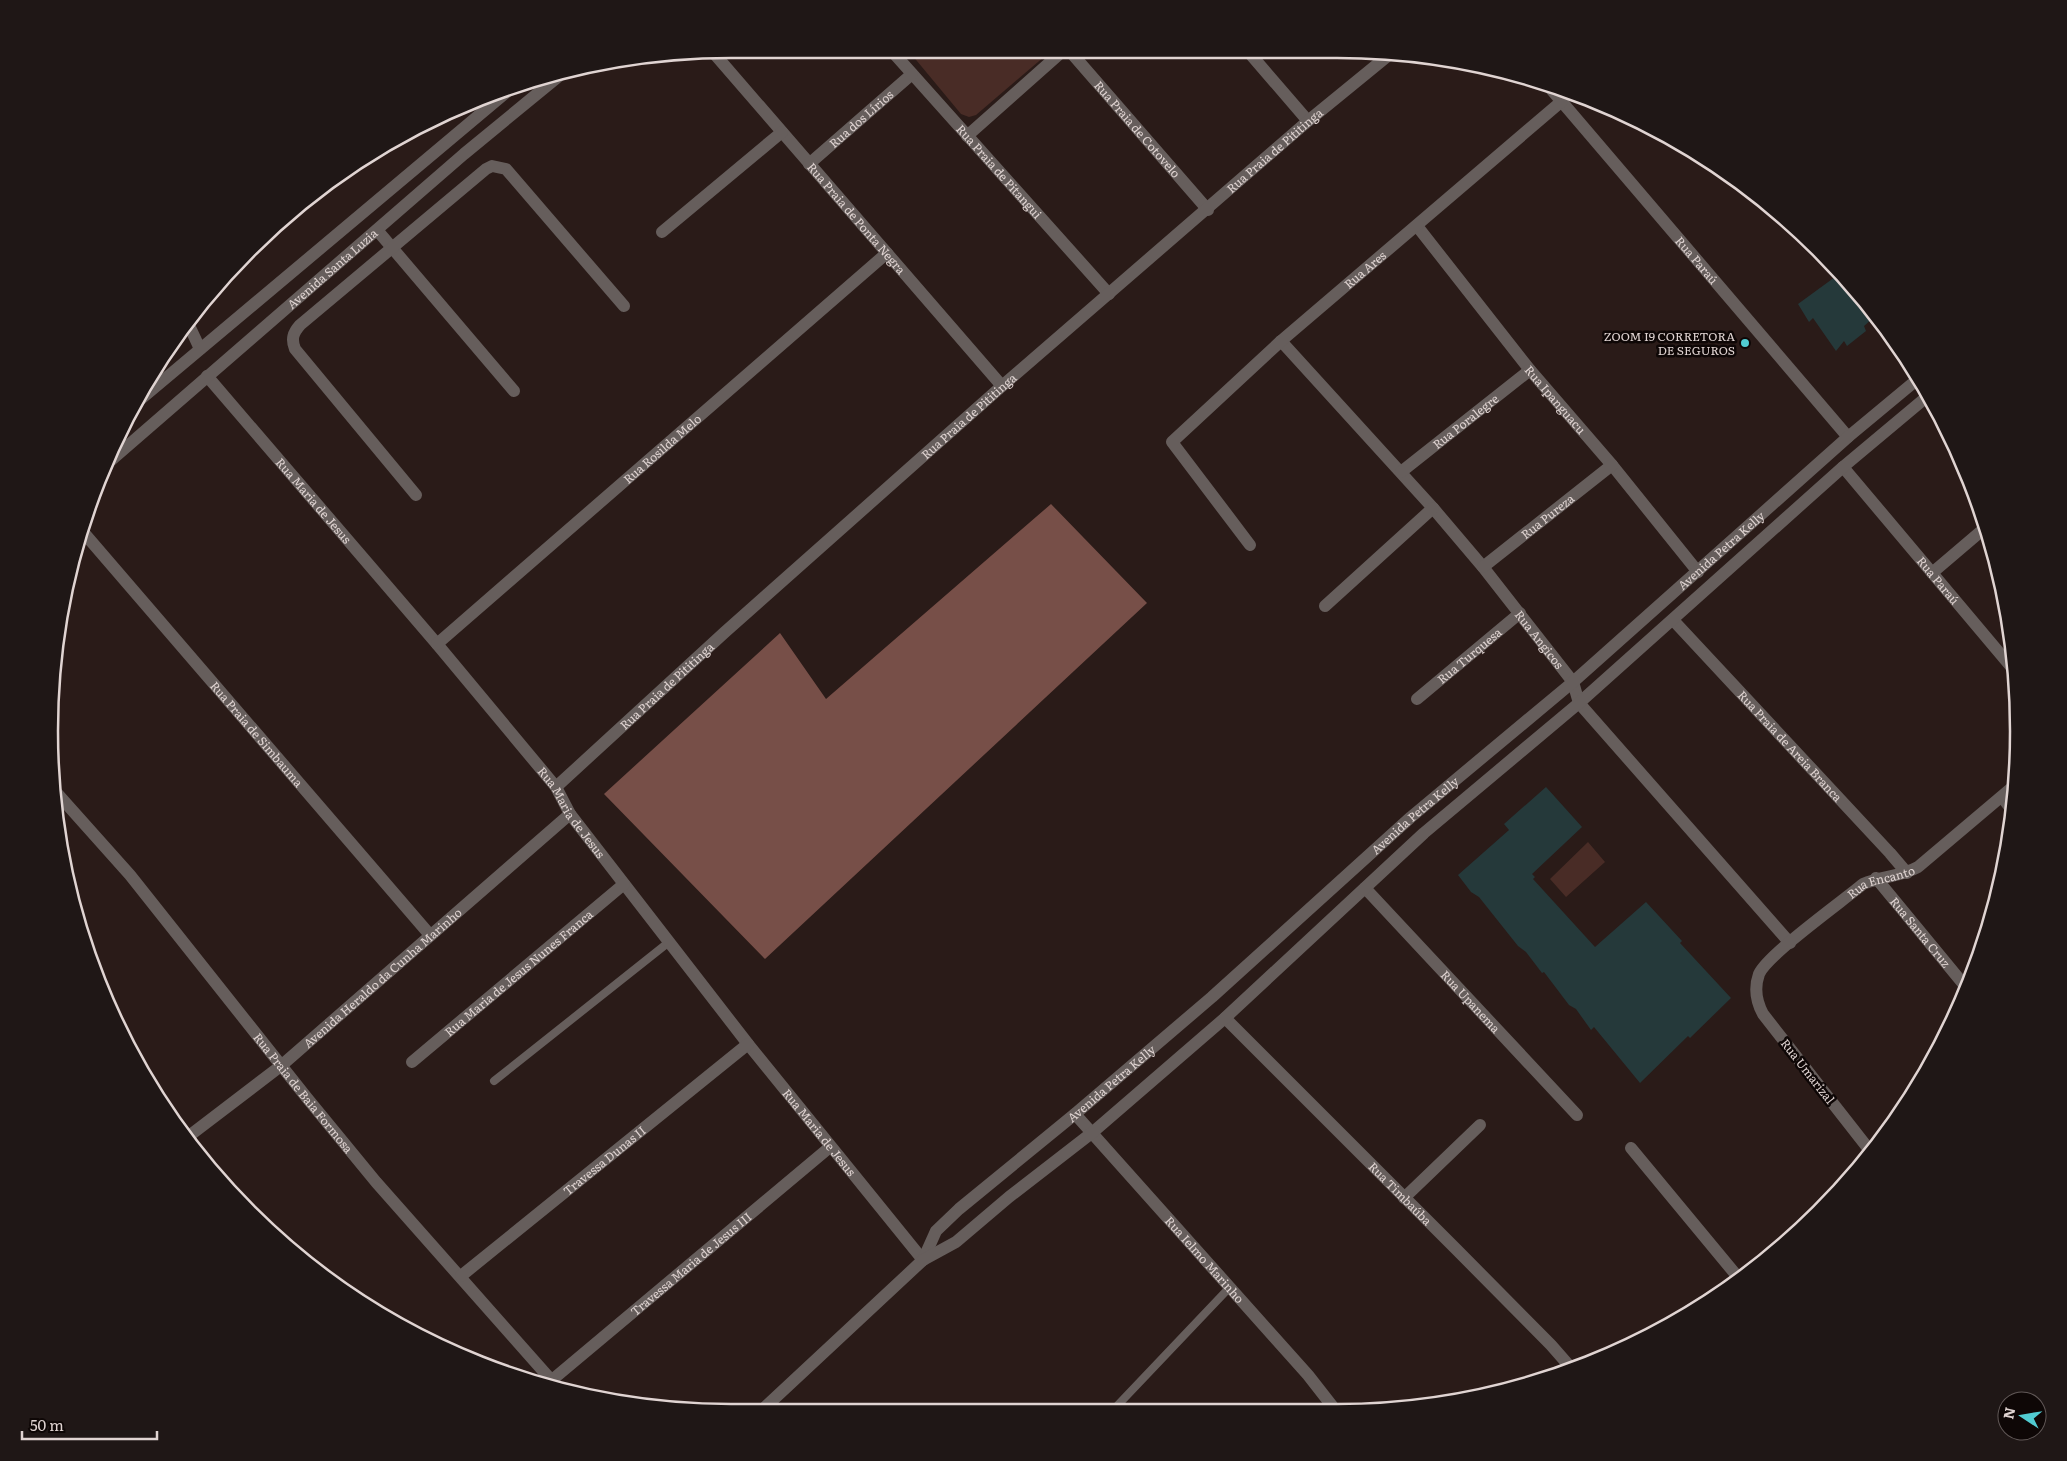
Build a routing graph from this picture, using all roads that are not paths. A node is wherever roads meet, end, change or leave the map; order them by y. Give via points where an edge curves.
1 (718, 58) edge
2 (898, 58) edge
3 (1056, 58) edge
4 (1074, 58) edge
5 (1254, 58) edge
6 (1384, 59) edge
7 (912, 74) junction
8 (551, 81) edge
9 (1556, 94) edge
10 (498, 99) edge
11 (1562, 101) junction
12 (1308, 121) junction
13 (782, 132) junction
14 (967, 136) junction
15 (809, 164) junction
16 (1208, 210) junction
17 (1417, 226) junction
18 (377, 230) junction
19 (662, 232) dead end
20 (391, 248) junction
21 (887, 252) junction
22 (1108, 294) junction
23 (624, 306) dead end
24 (191, 330) edge
25 (1281, 341) junction
26 (200, 349) junction
27 (1530, 370) junction
28 (207, 376) junction
29 (1912, 383) edge
30 (1002, 386) junction
31 (514, 390) dead end
32 (149, 392) edge
33 (1923, 401) edge
34 (1848, 437) junction
35 (117, 455) edge
36 (1612, 465) junction
37 (1843, 468) junction
38 (1401, 472) junction
39 (416, 495) dead end
40 (1433, 508) junction
41 (1980, 533) edge
42 (86, 536) edge
43 (1250, 545) dead end
44 (1483, 567) junction
45 (1698, 572) junction
46 (1932, 573) junction
47 (1325, 606) dead end
48 (1520, 613) junction
49 (1673, 620) junction
50 (436, 644) junction
51 (2006, 660) edge
52 (1573, 682) junction
53 (1417, 699) dead end
54 (1579, 703) junction
55 (556, 787) junction
56 (2006, 792) edge
57 (2002, 796) junction
58 (61, 798) edge
59 (2006, 801) edge
60 (570, 814) junction
61 (1906, 873) junction
62 (1876, 878) junction
63 (624, 884) junction
64 (1365, 888) junction
65 (430, 935) junction
66 (669, 942) junction
67 (1790, 943) junction
68 (1961, 981) edge
69 (1756, 986) joint
70 (1225, 1018) junction
71 (748, 1044) junction
72 (412, 1062) dead end
73 (282, 1065) junction
74 (494, 1081) dead end
75 (1075, 1114) junction
76 (1577, 1115) dead end
77 (1480, 1125) dead end
78 (1092, 1132) junction
79 (192, 1133) edge
80 (1866, 1145) edge
81 (830, 1147) junction
82 (1631, 1148) dead end
83 (1404, 1198) junction
84 (923, 1260) junction
85 (1734, 1273) edge
86 (461, 1276) junction
87 (1230, 1287) junction
88 (1567, 1363) edge
89 (551, 1380) edge
90 (560, 1382) edge
91 (768, 1404) edge
92 (1118, 1404) edge
93 (1330, 1404) edge

1 - 13 street, Rua Praia de Ponta Negra
2 - 7 street, Rua Praia de Pitangui
3 - 14 street
4 - 16 street, Rua Praia de Cotovelo
5 - 12 street
6 - 12 street, Rua Praia de Pititinga
7 - 14 street, Rua Praia de Pitangui
7 - 15 street, Rua dos Lírios
8 - 18 street, Avenida Santa Luzia
9 - 11 street, Rua Paraú
10 - 26 street, Avenida Santa Luzia
11 - 17 street, Rua Ares
11 - 34 street, Rua Paraú
12 - 16 street, Rua Praia de Pititinga
13 - 15 street, Rua Praia de Ponta Negra
13 - 19 street
14 - 22 street, Rua Praia de Pitangui
15 - 21 street, Rua Praia de Ponta Negra
16 - 22 street, Rua Praia de Pititinga
17 - 25 street, Rua Ares
17 - 27 street, Rua Ipanguacu
18 - 20 street
18 - 28 street, Avenida Santa Luzia
20 - 23 street via 486,169 499,166 506,169
20 - 31 street
20 - 39 street via 300,325 292,342 294,350
21 - 30 street, Rua Praia de Ponta Negra
21 - 50 street, Rua Rosilda Melo
22 - 30 street, Rua Praia de Pititinga
24 - 26 street
25 - 38 street, Rua Angicos
25 - 43 street, Rua Ares via 1172,442
26 - 32 street, Avenida Santa Luzia
27 - 36 street, Rua Ipanguacu
27 - 38 street, Rua Poralegre
28 - 35 street, Avenida Santa Luzia
28 - 50 street, Rua Maria de Jesus
29 - 34 street, Avenida Petra Kelly
30 - 55 street, Rua Praia de Pititinga
33 - 37 street, Avenida Petra Kelly
34 - 45 street, Avenida Petra Kelly
36 - 44 street, Rua Pureza
36 - 45 street, Rua Ipanguacu
37 - 46 street, Rua Paraú
37 - 49 street, Avenida Petra Kelly
38 - 40 street, Rua Angicos
40 - 44 street, Rua Angicos
40 - 47 street
41 - 46 street
42 - 65 street, Rua Praia de Simbauma
44 - 48 street, Rua Angicos
45 - 52 street, Avenida Petra Kelly
46 - 51 street, Rua Paraú
48 - 52 street, Rua Angicos
48 - 53 street, Rua Turquesa
49 - 54 street, Avenida Petra Kelly
49 - 61 street, Rua Praia de Areia Branca
50 - 55 street, Rua Maria de Jesus
52 - 54 street, Rua Angicos
52 - 75 street, Avenida Petra Kelly via 1411,817
54 - 64 street, Avenida Petra Kelly via 1424,833
54 - 67 street, Rua Angicos
55 - 60 street, Rua Maria de Jesus
56 - 57 street, Rua Encanto
57 - 59 street
57 - 61 street, Rua Encanto via 1918,867
58 - 73 street, Rua Praia de Baia Formosa via 130,875
60 - 63 street, Rua Maria de Jesus
60 - 65 street, Avenida Heraldo da Cunha Marinho
61 - 62 street, Rua Encanto
62 - 67 street, Rua Encanto
62 - 68 street, Rua Santa Cruz
63 - 66 street, Rua Maria de Jesus
63 - 72 street, Rua Maria de Jesus Nunes Franca
64 - 70 street, Avenida Petra Kelly
64 - 76 street, Rua Upanema
65 - 73 street, Avenida Heraldo da Cunha Marinho
66 - 71 street, Rua Maria de Jesus
66 - 74 lane
67 - 69 street, Rua Encanto via 1760,972
69 - 80 street, Rua Umarizal via 1756,1001 1763,1014
70 - 78 street, Avenida Petra Kelly
70 - 83 street, Rua Timbaúba
71 - 81 street, Rua Maria de Jesus
71 - 86 street, Travessa Dunas II
73 - 79 street, Avenida Heraldo da Cunha Marinho
73 - 86 street, Rua Praia de Baia Formosa via 371,1175
75 - 78 street, Rua Ielmo Marinho
75 - 84 street, Avenida Petra Kelly via 936,1231
77 - 83 street
78 - 84 street, Avenida Petra Kelly via 956,1242
78 - 87 street, Rua Ielmo Marinho
81 - 84 street, Rua Maria de Jesus
81 - 90 street, Travessa Maria de Jesus III
82 - 85 street
83 - 88 street, Rua Timbaúba
84 - 91 street, Avenida Petra Kelly
86 - 89 street, Rua Praia de Baia Formosa
87 - 92 lane
87 - 93 street, Rua Ielmo Marinho

